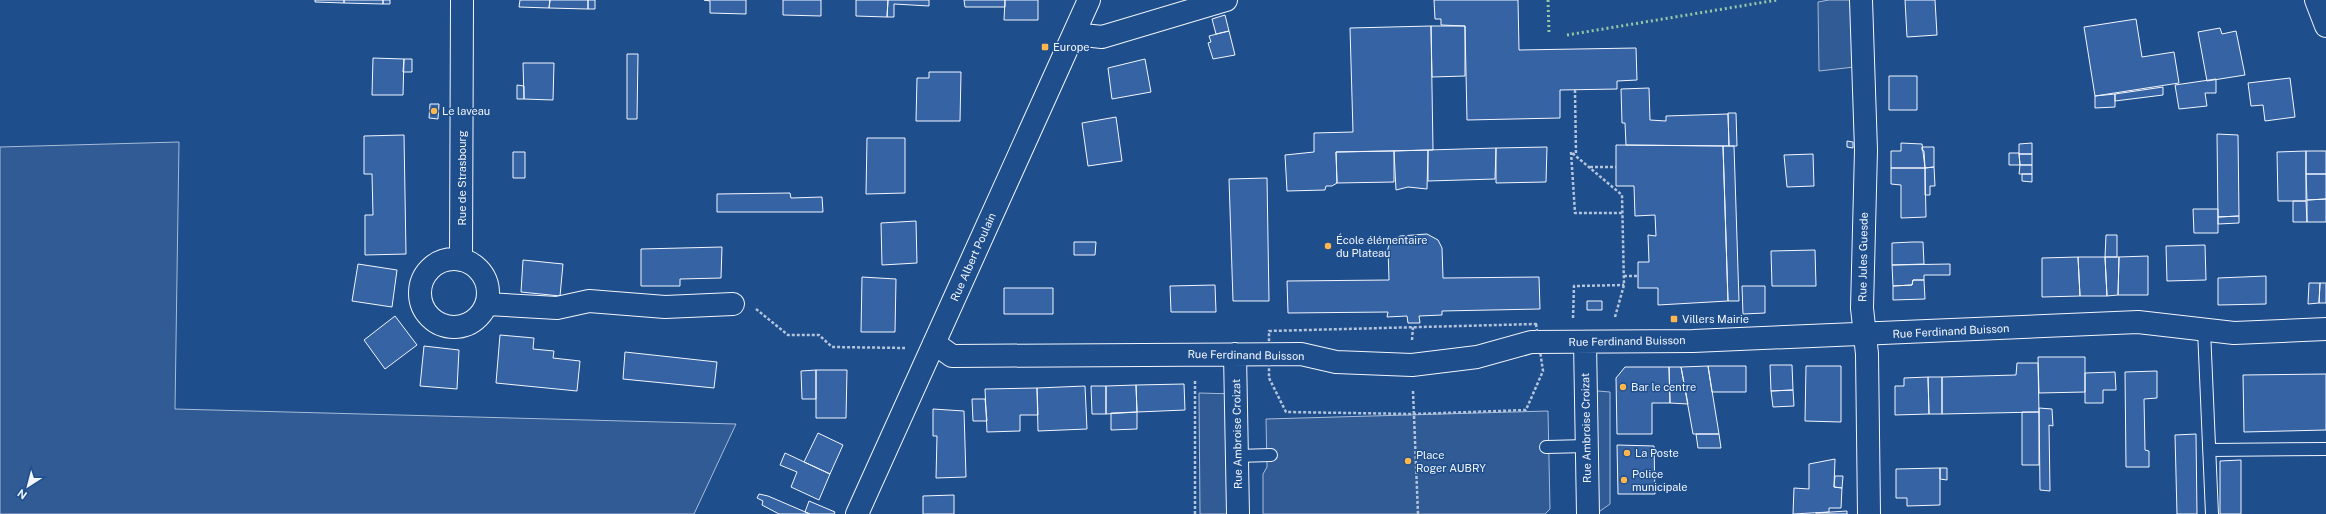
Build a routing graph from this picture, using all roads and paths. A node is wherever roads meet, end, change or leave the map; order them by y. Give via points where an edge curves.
1 (462, 0) edge
2 (1089, 0) edge
3 (1226, 0) edge
4 (1861, 0) edge
5 (2316, 0) edge
6 (2326, 26) edge
7 (1074, 34) junction
8 (1575, 90) dead end
9 (1576, 156) junction
10 (1589, 167) junction
11 (1616, 167) dead end
12 (1623, 213) junction
13 (461, 260) junction
14 (1624, 276) junction
15 (1638, 276) dead end
16 (1624, 284) junction
17 (487, 304) junction
18 (733, 304) joint
19 (1580, 321) dead end
20 (2326, 329) edge
21 (2204, 330) junction
22 (1865, 334) junction
23 (1585, 342) junction
24 (1614, 342) junction
25 (933, 346) junction
26 (1235, 354) junction
27 (1412, 365) junction
28 (1195, 377) dead end
29 (1236, 377) junction
30 (1268, 378) dead end
31 (1587, 446) junction
32 (1546, 447) dead end
33 (2326, 449) edge
34 (2209, 450) junction
35 (1271, 455) dead end
36 (1237, 456) junction
37 (857, 514) edge
38 (1195, 514) edge
39 (1238, 514) edge
40 (1418, 514) edge
41 (1588, 514) edge
42 (1869, 514) edge
43 (2212, 514) edge

1 - 13 street, Rue de Strasbourg
2 - 7 street, Rue Albert Poulain
3 - 7 street via 1102,37
4 - 22 street, Rue Jules Guesde via 1866,150 1862,308
5 - 6 street
7 - 25 street, Rue Albert Poulain
8 - 9 path
9 - 10 path
9 - 12 path via 1571,152 1575,213
10 - 11 path
10 - 12 path via 1622,195
12 - 14 path
13 - 17 street via 481,271 489,292
13 - 17 street via 439,262 423,278 420,289 425,311 442,325 453,328 474,321
14 - 15 path
14 - 16 path
16 - 19 path via 1574,286 1573,321
16 - 24 path via 1613,322
17 - 18 street via 557,308 589,301 666,307
18 - 25 path via 747,302 788,335 818,335 832,347
20 - 21 street, Rue Ferdinand Buisson via 2234,333
21 - 22 street, Rue Ferdinand Buisson via 2138,322
21 - 34 lane
22 - 24 street, Rue Ferdinand Buisson
22 - 42 street, Rue Jules Guesde
23 - 24 street, Rue Ferdinand Buisson
23 - 27 street, Rue Ferdinand Buisson via 1531,342 1477,357
23 - 31 street, Rue Ambroise Croizat
25 - 26 street, Rue Ferdinand Buisson via 952,356
25 - 37 street, Rue Albert Poulain
26 - 27 street, Rue Ferdinand Buisson via 1301,354 1336,362
26 - 29 street, Rue Ambroise Croizat
27 - 40 path
28 - 38 path
29 - 30 path
29 - 36 street, Rue Ambroise Croizat
31 - 32 lane
31 - 41 street, Rue Ambroise Croizat
33 - 34 lane
34 - 43 lane
35 - 36 lane
36 - 39 street, Rue Ambroise Croizat

